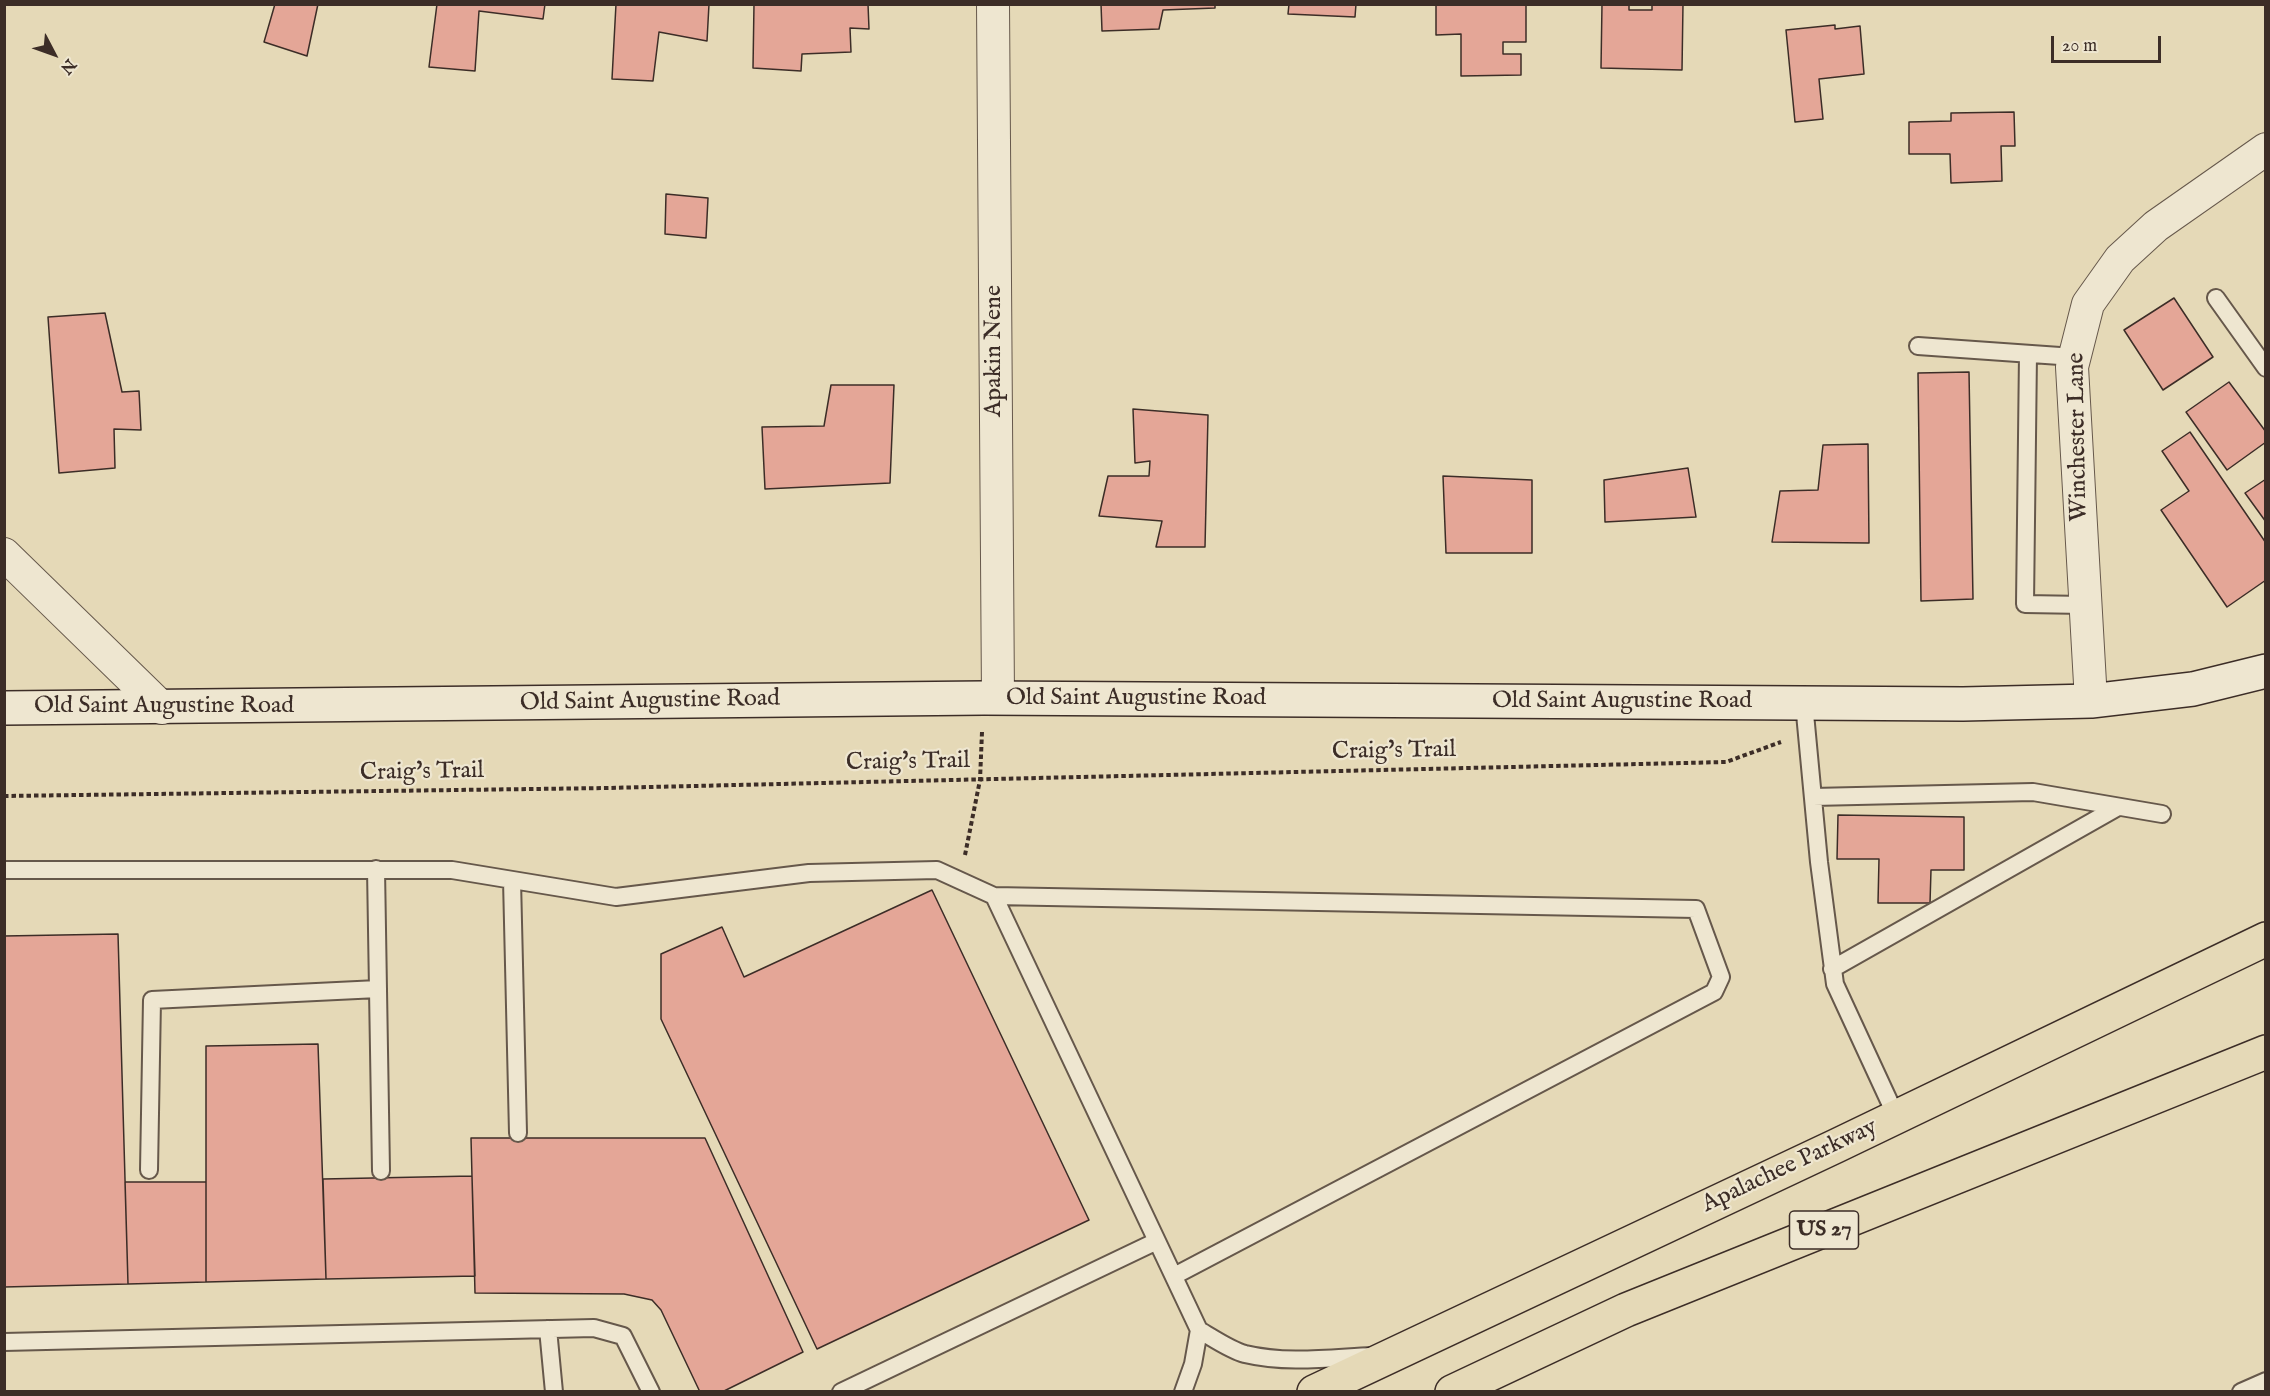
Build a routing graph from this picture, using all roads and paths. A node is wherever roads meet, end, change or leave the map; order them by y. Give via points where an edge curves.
1 (993, 4) edge
2 (2265, 149) edge
3 (2216, 298) dead end
4 (1918, 346) dead end
5 (2028, 354) junction
6 (2074, 357) junction
7 (2265, 368) edge
8 (4, 554) edge
9 (2085, 605) junction
10 (2265, 671) edge
11 (991, 698) junction
12 (2091, 701) junction
13 (4, 708) edge
14 (162, 708) junction
15 (1806, 718) junction
16 (980, 780) junction
17 (4, 796) edge
18 (1813, 797) junction
19 (2118, 807) junction
20 (2162, 814) dead end
21 (376, 869) junction
22 (4, 870) edge
23 (512, 880) junction
24 (960, 881) junction
25 (994, 896) junction
26 (2265, 939) edge
27 (1832, 969) junction
28 (378, 989) junction
29 (2265, 1040) edge
30 (2265, 1052) edge
31 (2199, 1077) junction
32 (1896, 1116) junction
33 (518, 1133) dead end
34 (149, 1170) dead end
35 (381, 1171) dead end
36 (1157, 1241) junction
37 (1174, 1276) junction
38 (548, 1329) junction
39 (1199, 1330) junction
40 (4, 1342) edge
41 (1392, 1355) junction
42 (2265, 1381) edge
43 (554, 1392) edge
44 (651, 1392) edge
45 (841, 1392) edge
46 (1183, 1392) edge
47 (1314, 1392) edge
48 (1452, 1392) edge
49 (2241, 1392) edge

1 - 11 street, Apakin Nene
2 - 6 street, Winchester Lane via 2156,226 2120,259 2088,304
3 - 7 lane
4 - 5 lane
5 - 6 lane
5 - 9 lane via 2025,604
6 - 9 street, Winchester Lane
8 - 14 street
9 - 12 street, Winchester Lane
10 - 12 street, Old Saint Augustine Road via 2193,689
11 - 14 street, Old Saint Augustine Road
11 - 15 street, Old Saint Augustine Road
11 - 16 path
12 - 15 street, Old Saint Augustine Road via 1963,704
13 - 14 street, Old Saint Augustine Road
15 - 16 path, Craig's Trail via 1726,762
15 - 18 lane
16 - 17 path, Craig's Trail
16 - 24 path
18 - 19 lane via 2033,792
18 - 27 lane
19 - 20 lane
19 - 27 lane
21 - 22 lane
21 - 23 lane via 452,870
21 - 28 lane
23 - 24 lane via 616,897 809,873 937,870
23 - 33 lane
24 - 25 lane
25 - 36 lane
25 - 37 lane via 1696,909 1721,977 1714,992
26 - 32 main road, Apalachee Parkway
27 - 32 lane via 1834,984
28 - 34 lane via 152,1000
28 - 35 lane
29 - 31 main road
30 - 31 main road, US 27
31 - 48 main road, US 27 via 1626,1310
32 - 41 main road, Apalachee Parkway
36 - 37 lane
36 - 45 lane
37 - 39 lane
38 - 40 lane
38 - 43 lane
38 - 44 lane via 594,1328 623,1336
39 - 41 lane via 1243,1353 1285,1360
39 - 46 lane
41 - 47 main road, Apalachee Parkway
42 - 49 lane

